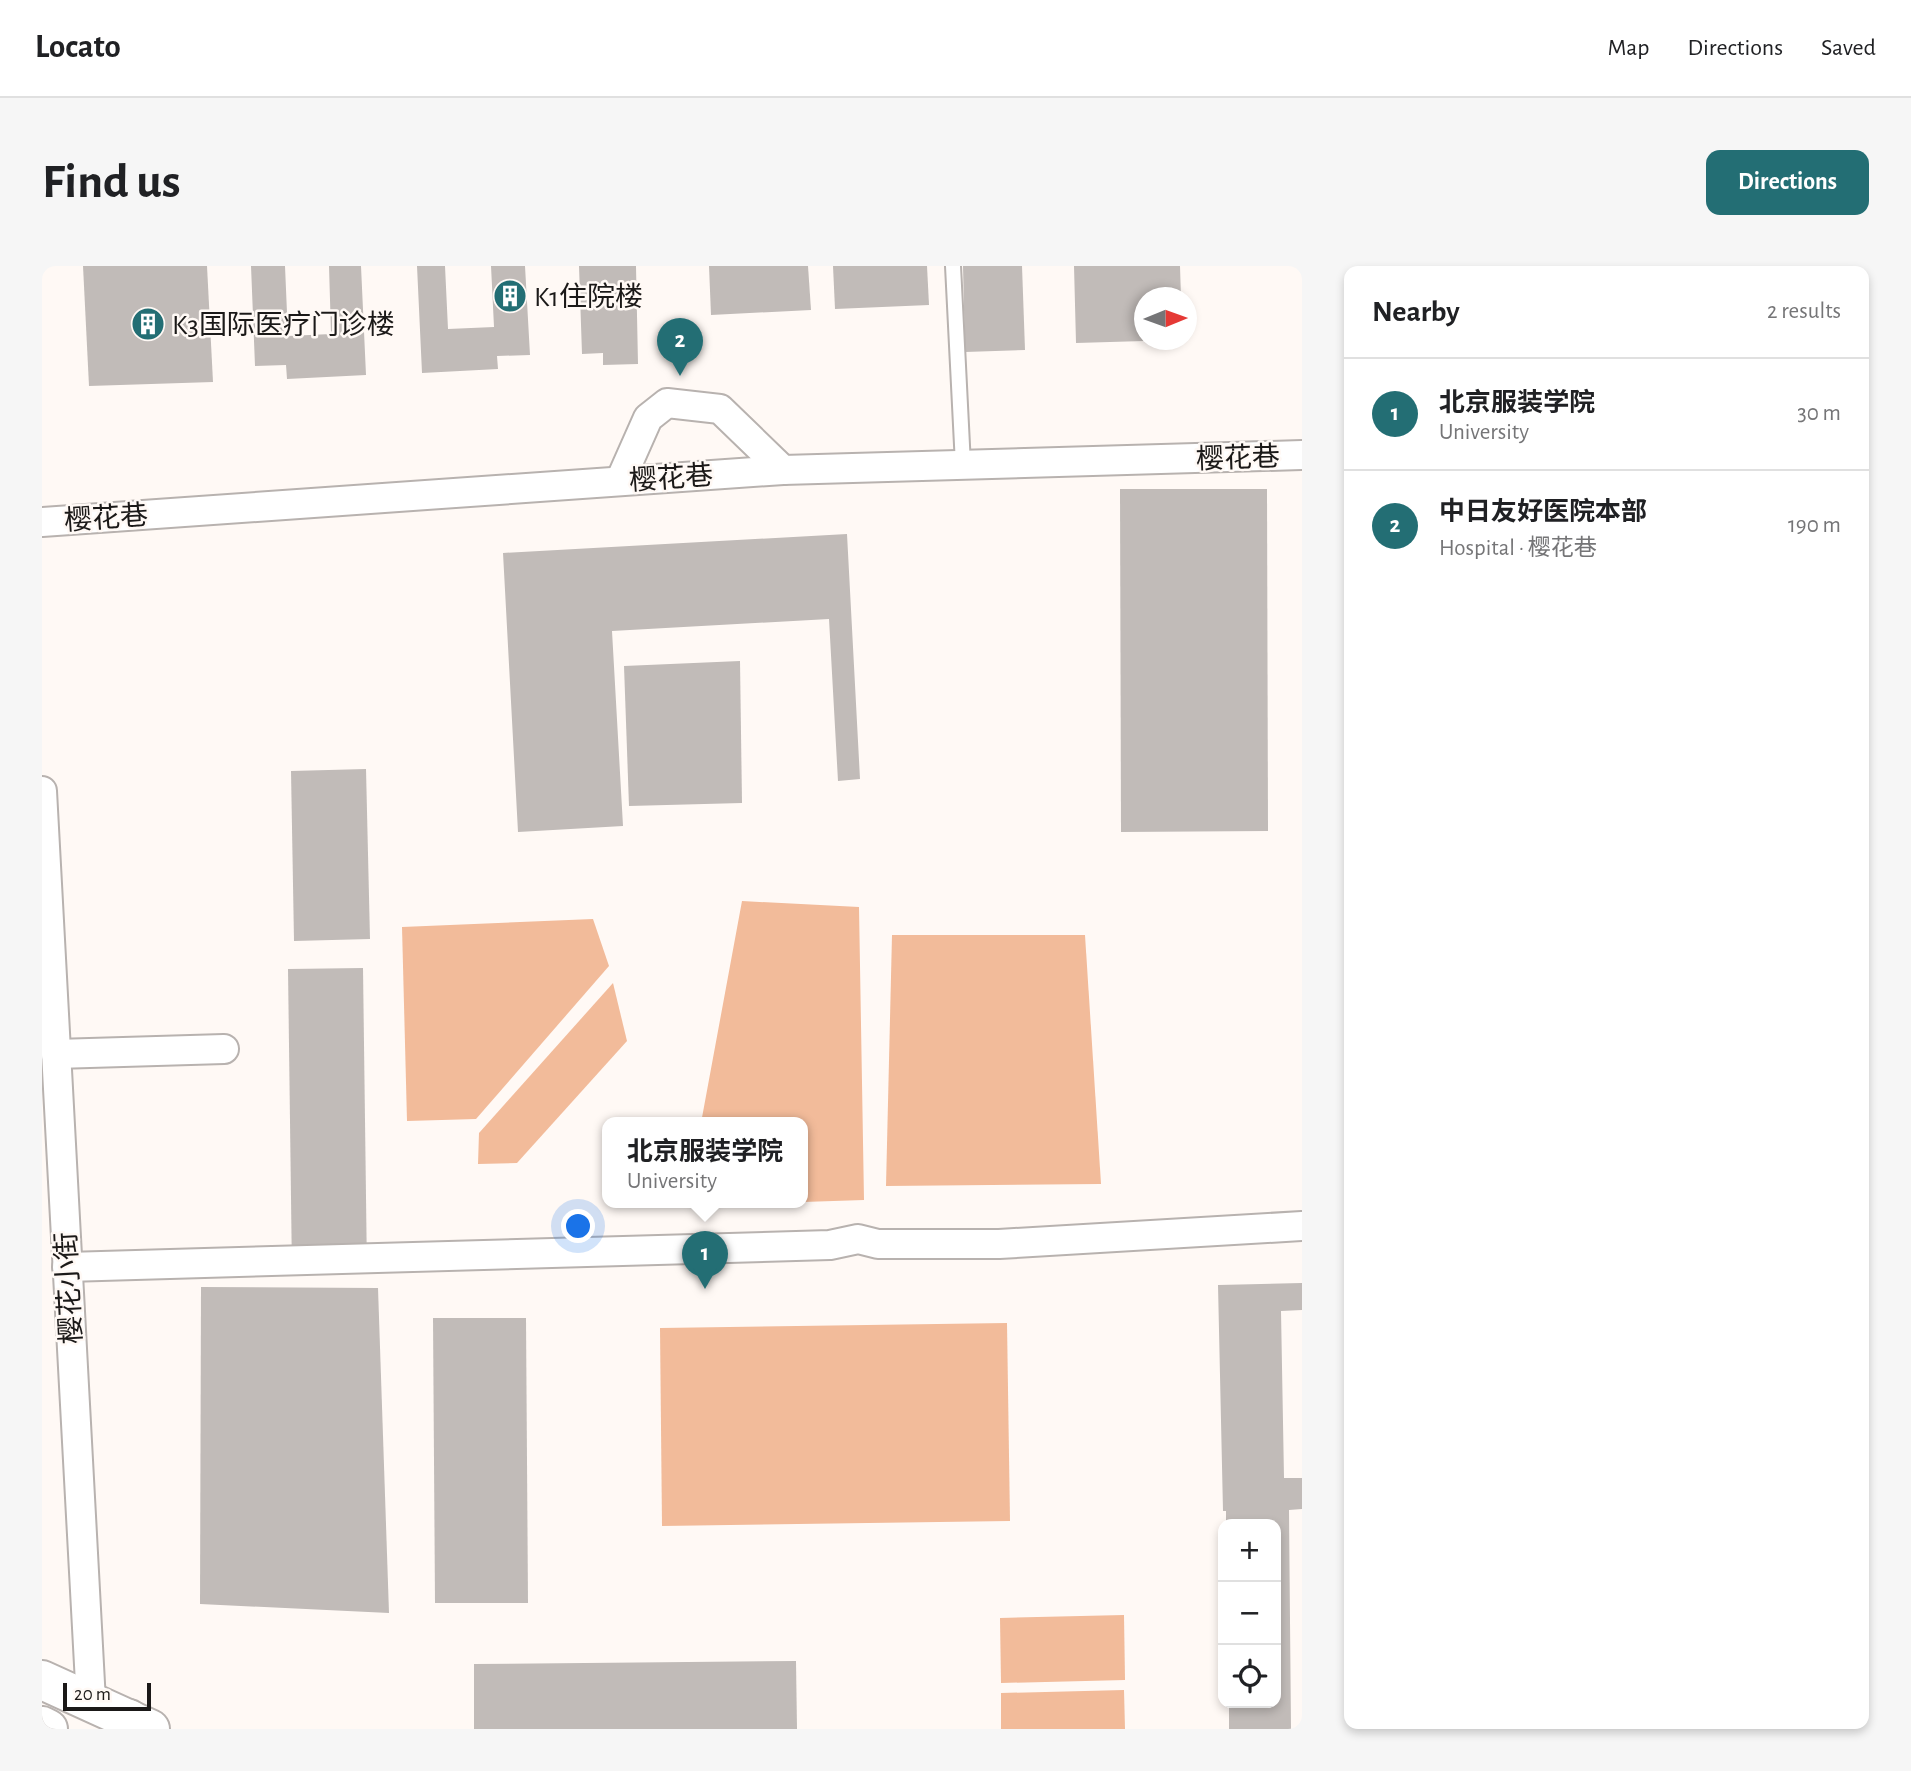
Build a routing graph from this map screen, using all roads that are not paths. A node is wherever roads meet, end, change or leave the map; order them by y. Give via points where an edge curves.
1 (953, 266) edge
2 (1302, 455) edge
3 (963, 465) junction
4 (783, 470) junction
5 (620, 481) junction
6 (42, 522) edge
7 (42, 791) edge
8 (224, 1049) dead end
9 (56, 1054) junction
10 (1302, 1226) edge
11 (67, 1267) junction
12 (42, 1680) edge
13 (91, 1702) junction
14 (42, 1726) edge
15 (141, 1726) edge
16 (48, 1729) edge

1 - 3 lane
2 - 3 street, 樱花巷
3 - 4 street, 樱花巷
4 - 5 street, 樱花巷
4 - 5 street via 719,409 667,403 648,418
5 - 6 street, 樱花巷
7 - 9 street, 樱花小街
8 - 9 street
9 - 11 street, 樱花小街
10 - 11 street via 999,1244 878,1244 858,1239 830,1245
11 - 13 street, 樱花小街
12 - 13 main road
13 - 15 main road
14 - 16 main road

